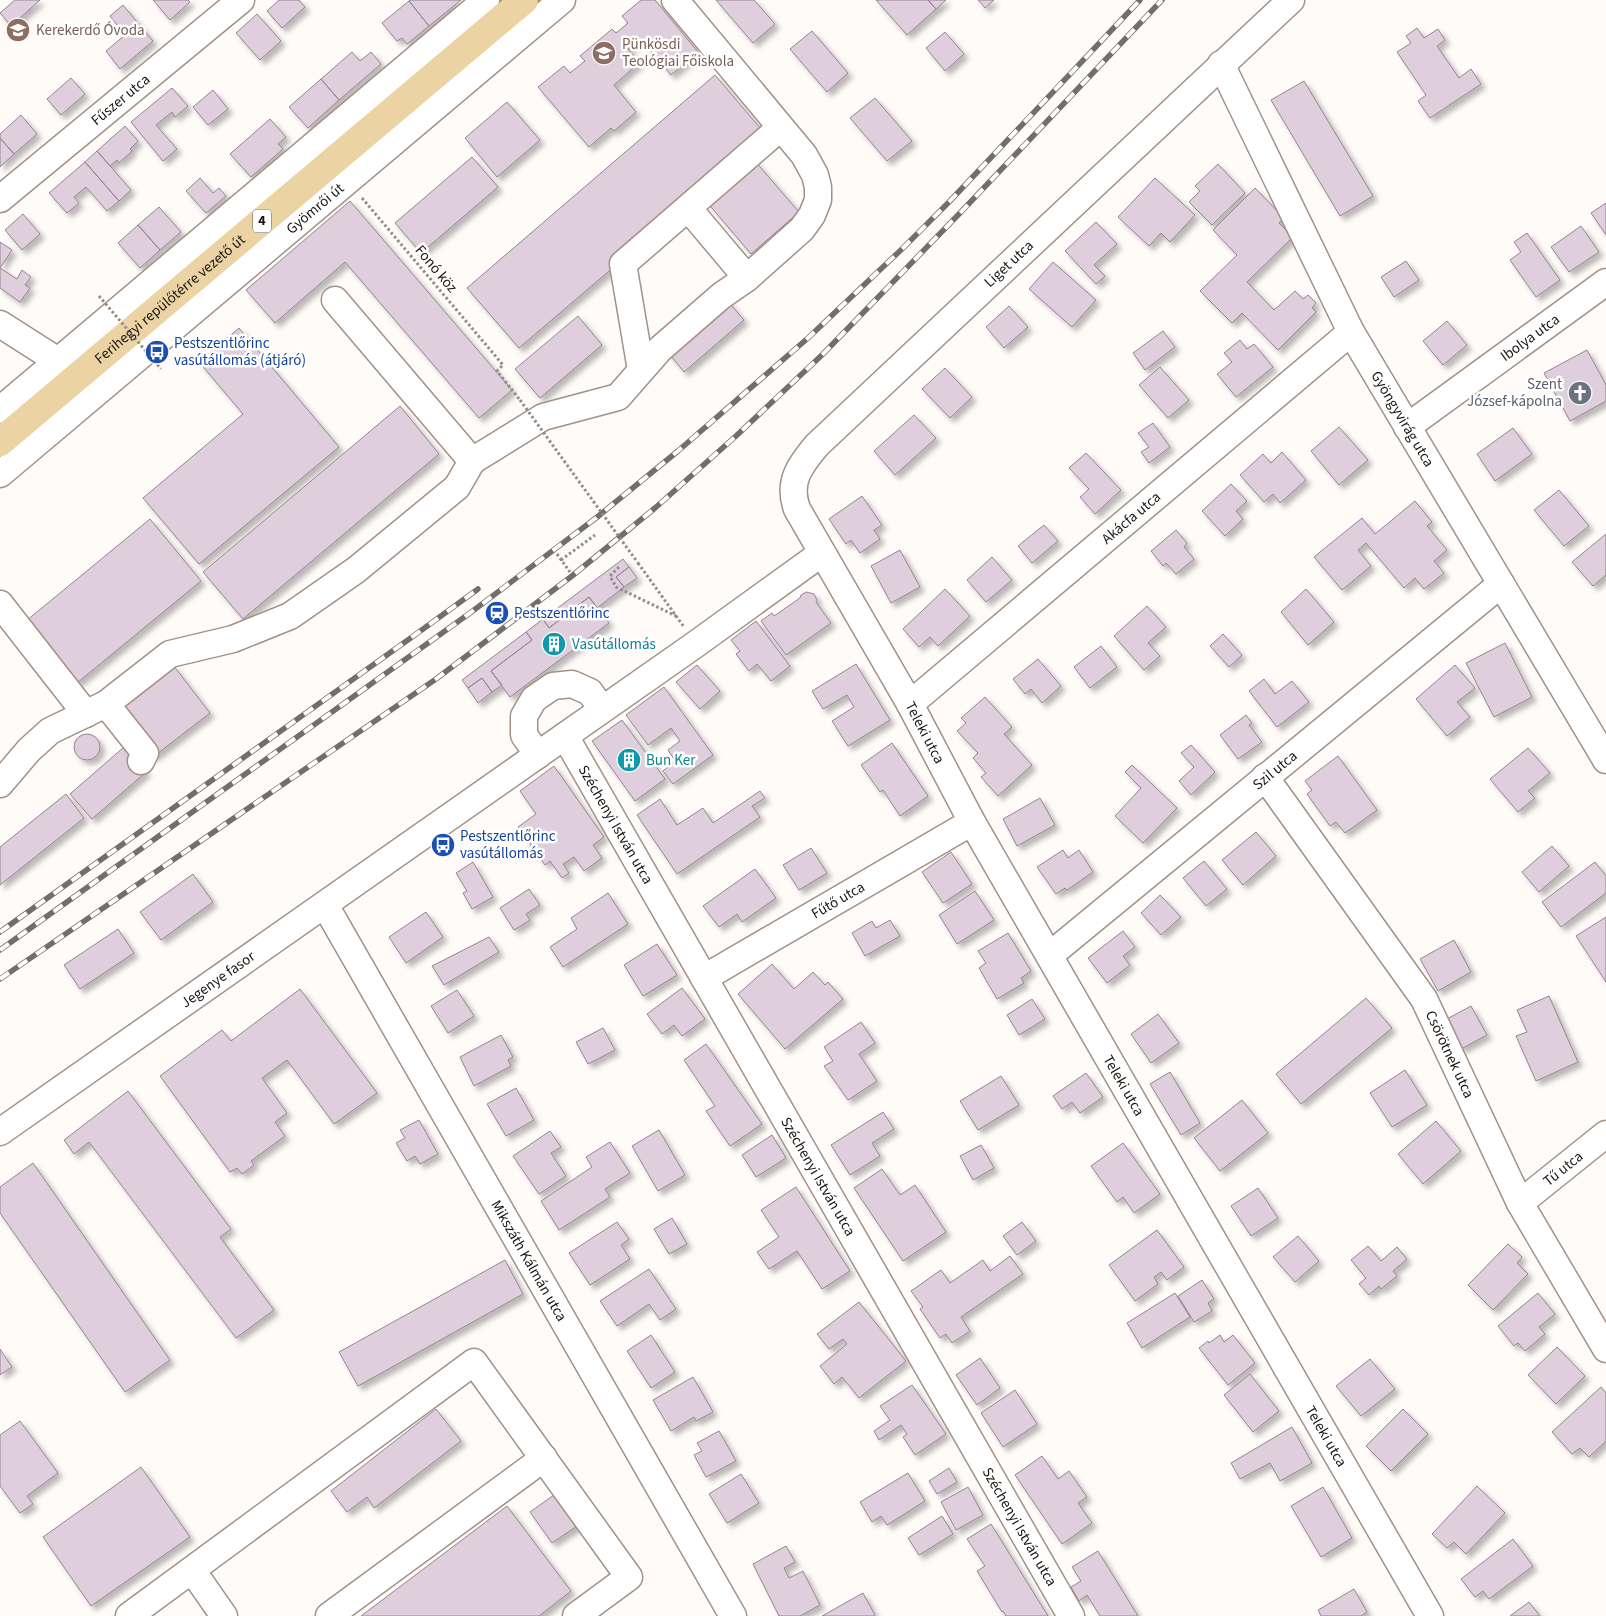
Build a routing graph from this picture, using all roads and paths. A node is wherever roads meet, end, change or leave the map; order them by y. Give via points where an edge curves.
1 (241, 0) edge
2 (486, 0) edge
3 (524, 0) edge
4 (562, 0) edge
5 (675, 0) edge
6 (1291, 0) edge
7 (1222, 64) junction
8 (780, 128) junction
9 (347, 180) junction
10 (0, 199) edge
11 (688, 208) junction
12 (747, 278) junction
13 (1606, 282) edge
14 (99, 296) dead end
15 (335, 300) dead end
16 (0, 324) edge
17 (1352, 332) junction
18 (58, 361) junction
19 (162, 370) dead end
20 (641, 370) junction
21 (0, 410) edge
22 (1407, 427) junction
23 (0, 442) edge
24 (472, 461) junction
25 (0, 474) edge
26 (595, 535) dead end
27 (822, 553) junction
28 (557, 554) dead end
29 (561, 560) junction
30 (619, 568) dead end
31 (570, 572) dead end
32 (1501, 584) junction
33 (0, 604) edge
34 (676, 616) junction
35 (696, 644) junction
36 (910, 704) junction
37 (96, 709) junction
38 (602, 709) junction
39 (565, 736) junction
40 (538, 755) junction
41 (1606, 760) edge
42 (141, 761) dead end
43 (1265, 777) junction
44 (0, 784) edge
45 (972, 822) junction
46 (325, 905) junction
47 (1050, 955) junction
48 (704, 978) junction
49 (0, 1132) edge
50 (1606, 1134) edge
51 (1520, 1203) junction
52 (1606, 1349) edge
53 (544, 1458) junction
54 (192, 1570) junction
55 (129, 1616) edge
56 (224, 1616) edge
57 (329, 1616) edge
58 (576, 1616) edge
59 (733, 1616) edge
60 (1070, 1616) edge
61 (1430, 1616) edge

1 - 10 street, Fűszer utca
2 - 18 street
3 - 23 main road, Ferihegyi repülőtérre vezető út / 4
4 - 9 street, Gyömrői út
5 - 8 street
6 - 7 street, Liget utca
7 - 17 street, Gyöngyvirág utca
7 - 27 street, Liget utca via 807,457 796,474 794,500
8 - 11 street
8 - 12 street via 804,155 816,175 818,200 802,229
9 - 25 street, Gyömrői út
9 - 34 path, Fonó köz, bridge via 503,366 497,371
11 - 12 street
11 - 20 street via 623,264
12 - 20 street via 687,325
13 - 22 street, Ibolya utca
14 - 19 path, bridge
15 - 24 street
16 - 18 street
17 - 22 street, Gyöngyvirág utca
17 - 36 street, Akácfa utca
18 - 21 street
20 - 24 street via 618,397 543,417
22 - 32 street, Gyöngyvirág utca
24 - 37 street via 457,487 356,570 290,616 233,639 170,654
26 - 29 path
27 - 35 street, Jegenye fasor
27 - 36 street, Teleki utca
28 - 29 path
29 - 31 path
30 - 34 path via 610,576 616,587
32 - 41 street, Gyöngyvirág utca
32 - 43 street, Szil utca
33 - 37 street
34 - 35 path
35 - 38 street, Jegenye fasor
36 - 45 street, Teleki utca
37 - 42 street via 145,753
37 - 44 street via 61,725 37,741
38 - 39 street, Jegenye fasor
38 - 40 street via 590,692 572,684 553,686 534,699 524,716 524,735
39 - 40 street, Jegenye fasor
39 - 48 street, Széchenyi István utca
40 - 46 street, Jegenye fasor
43 - 47 street, Szil utca
43 - 51 street, Csörötnek utca via 1424,999
45 - 47 street, Teleki utca
45 - 48 street, Fűtő utca
46 - 49 street, Jegenye fasor
46 - 59 street, Mikszáth Kálmán utca
47 - 61 street, Teleki utca
48 - 60 street, Széchenyi István utca
50 - 51 street, Tű utca
51 - 52 street, Csörötnek utca
53 - 54 street via 474,1362
53 - 57 street
53 - 58 street via 628,1577
54 - 55 street
54 - 56 street

